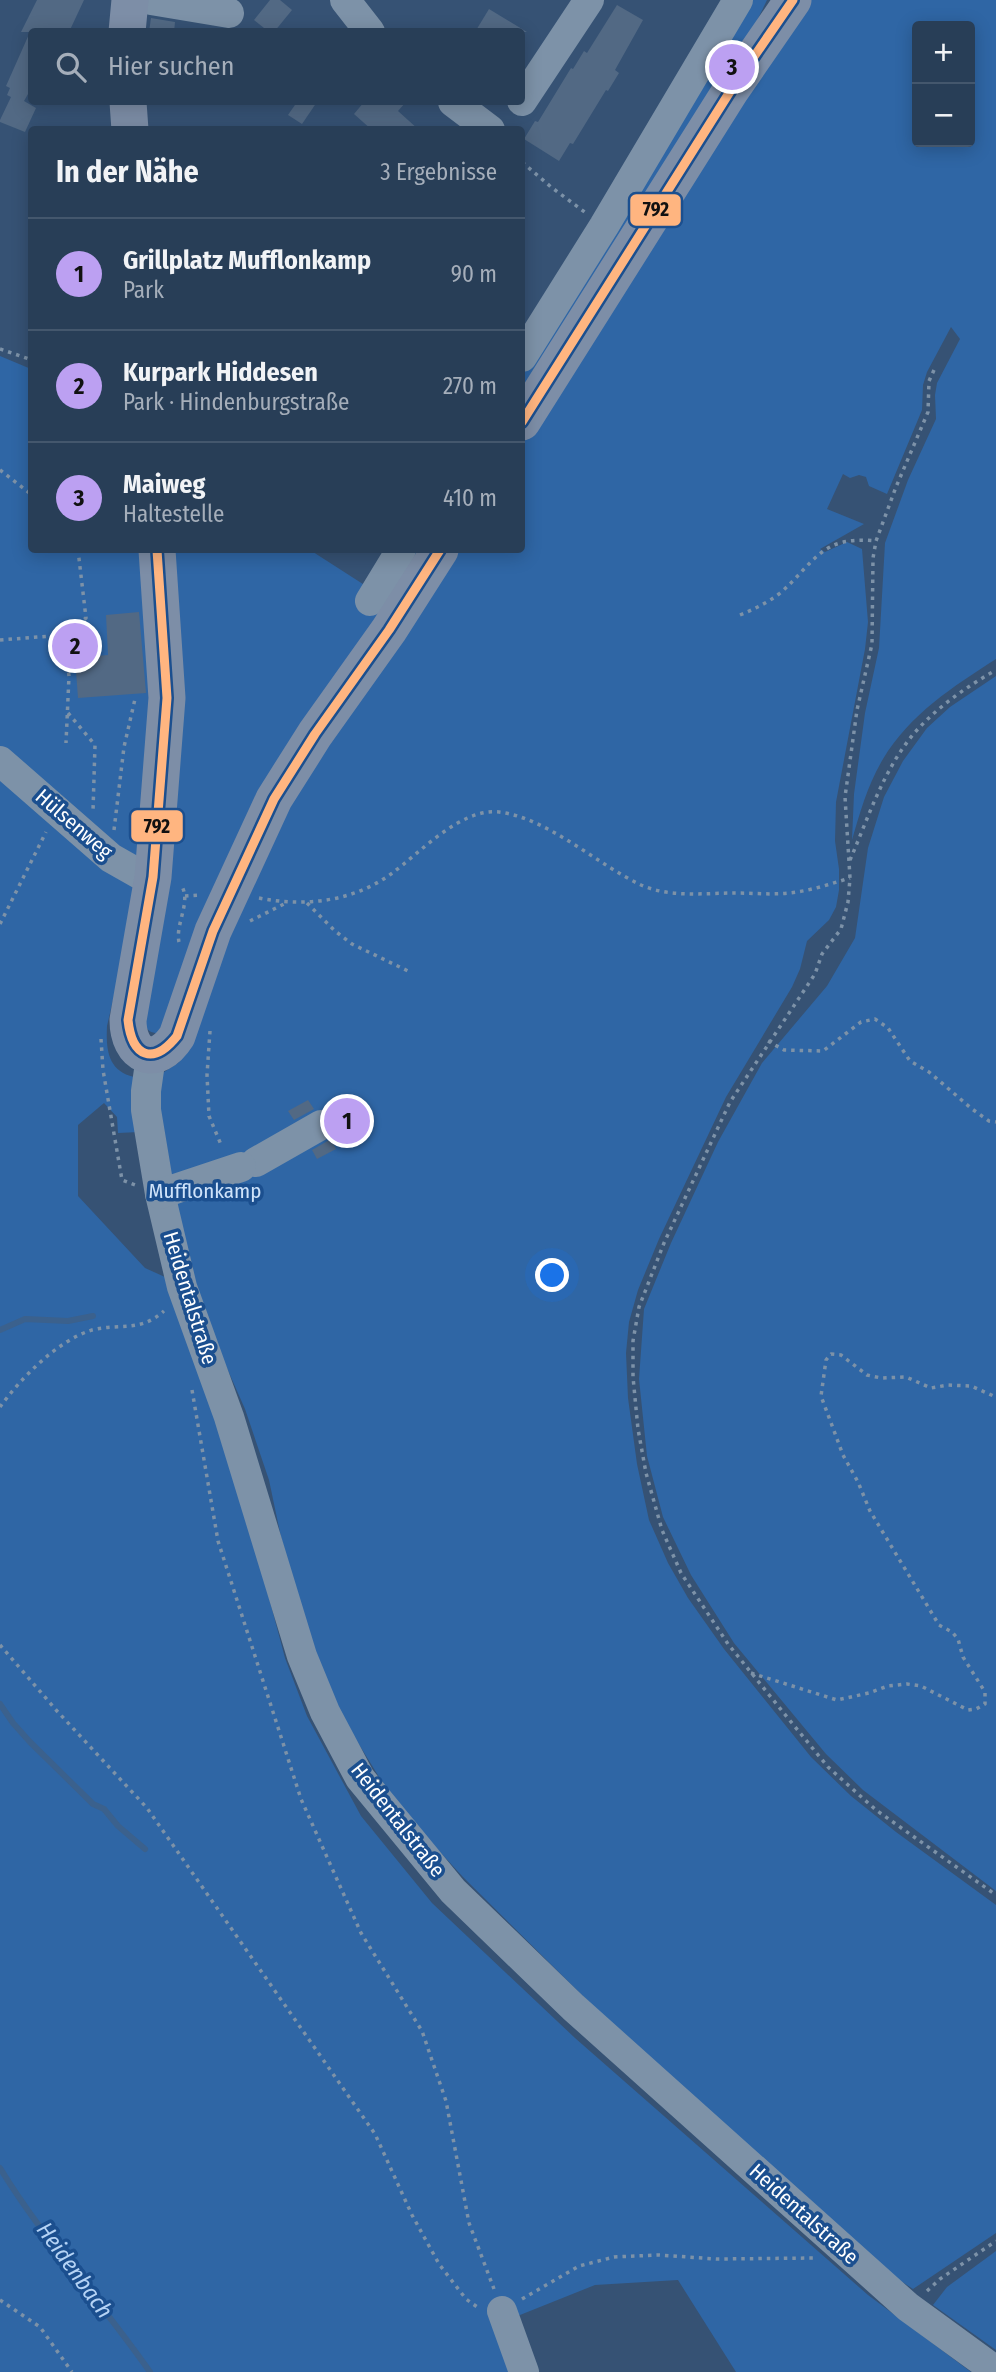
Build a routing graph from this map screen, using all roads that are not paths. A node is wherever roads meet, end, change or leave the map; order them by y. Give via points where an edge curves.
1 (130, 0) edge
2 (151, 0) edge
3 (345, 0) edge
4 (589, 0) edge
5 (738, 0) edge
6 (792, 0) edge
7 (229, 13) dead end
8 (127, 28) edge
9 (367, 28) edge
10 (525, 95) edge
11 (128, 105) edge
12 (457, 105) edge
13 (518, 105) edge
14 (130, 126) edge
15 (485, 126) edge
16 (505, 126) edge
17 (525, 352) edge
18 (525, 417) edge
19 (157, 553) edge
20 (399, 553) edge
21 (438, 553) edge
22 (370, 601) dead end
23 (0, 761) edge
24 (153, 877) junction
25 (151, 1056) junction
26 (321, 1125) dead end
27 (160, 1194) junction
28 (502, 2311) road end
29 (996, 2371) edge
30 (524, 2372) edge

1 - 8 main road
2 - 7 street
3 - 9 street
4 - 10 street
5 - 17 street
6 - 18 main road
11 - 14 main road
12 - 15 street
13 - 16 street
19 - 24 main road via 167,698
20 - 22 street
21 - 25 main road via 274,799 213,931 177,1036 165,1052
23 - 24 street, Hülsenweg via 101,850 141,875
24 - 25 main road via 128,1020 131,1041
25 - 27 street, Heidentalstraße via 146,1110
26 - 27 street
27 - 29 street, Heidentalstraße via 182,1287 229,1417 302,1656 360,1778 453,1891 573,2007 908,2307
28 - 30 street

